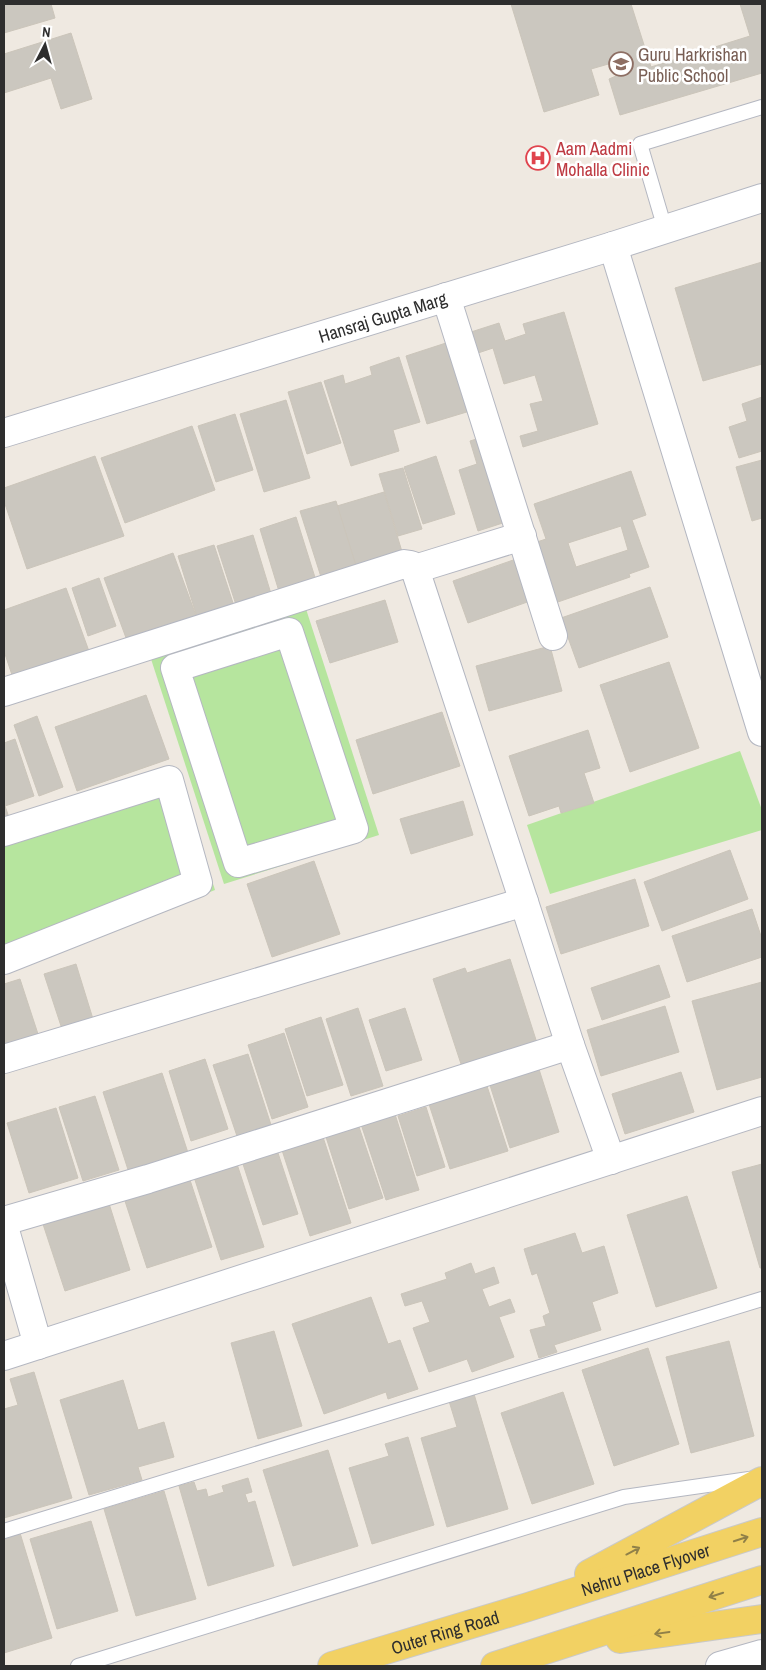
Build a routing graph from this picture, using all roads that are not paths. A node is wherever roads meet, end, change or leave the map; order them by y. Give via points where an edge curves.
1 (762, 107) edge
2 (762, 198) edge
3 (665, 230) junction
4 (613, 246) junction
5 (446, 297) junction
6 (4, 433) edge
7 (522, 536) junction
8 (415, 570) junction
9 (220, 623) junction
10 (553, 636) dead end
11 (230, 651) junction
12 (4, 692) edge
13 (762, 732) edge
14 (211, 780) junction
15 (172, 794) junction
16 (4, 832) edge
17 (524, 902) junction
18 (4, 960) edge
19 (570, 1045) junction
20 (4, 1059) edge
21 (762, 1111) edge
22 (610, 1160) junction
23 (4, 1221) edge
24 (4, 1227) edge
25 (762, 1299) edge
26 (38, 1345) junction
27 (4, 1356) edge
28 (762, 1477) edge
29 (762, 1481) edge
30 (4, 1531) edge
31 (762, 1532) edge
32 (762, 1580) edge
33 (528, 1607) junction
34 (762, 1619) edge
35 (543, 1651) junction
36 (762, 1654) edge
37 (78, 1666) edge
38 (332, 1666) edge
39 (495, 1666) edge
40 (720, 1666) edge

1 - 3 lane via 640,144
2 - 3 street, Hansraj Gupta Marg
3 - 4 street, Hansraj Gupta Marg
4 - 5 street, Hansraj Gupta Marg
4 - 13 street
5 - 6 street, Hansraj Gupta Marg
5 - 7 street
7 - 8 street
7 - 10 street
8 - 9 street via 404,564
8 - 17 street
9 - 11 street
9 - 12 street
11 - 14 street via 175,668
11 - 14 street via 288,632 354,829 238,863
14 - 15 street
15 - 16 street via 169,780
15 - 18 street via 198,883
17 - 19 street
17 - 20 street
19 - 22 street
19 - 23 street via 148,1179
21 - 22 street
22 - 26 street
24 - 26 street
25 - 30 lane
26 - 27 street
28 - 37 lane via 624,1497
33 -> 29 main road
33 -> 31 main road, Nehru Place Flyover
32 -> 35 main road
33 - 38 main road, Outer Ring Road
34 -> 35 main road
35 - 39 main road
36 - 40 street

